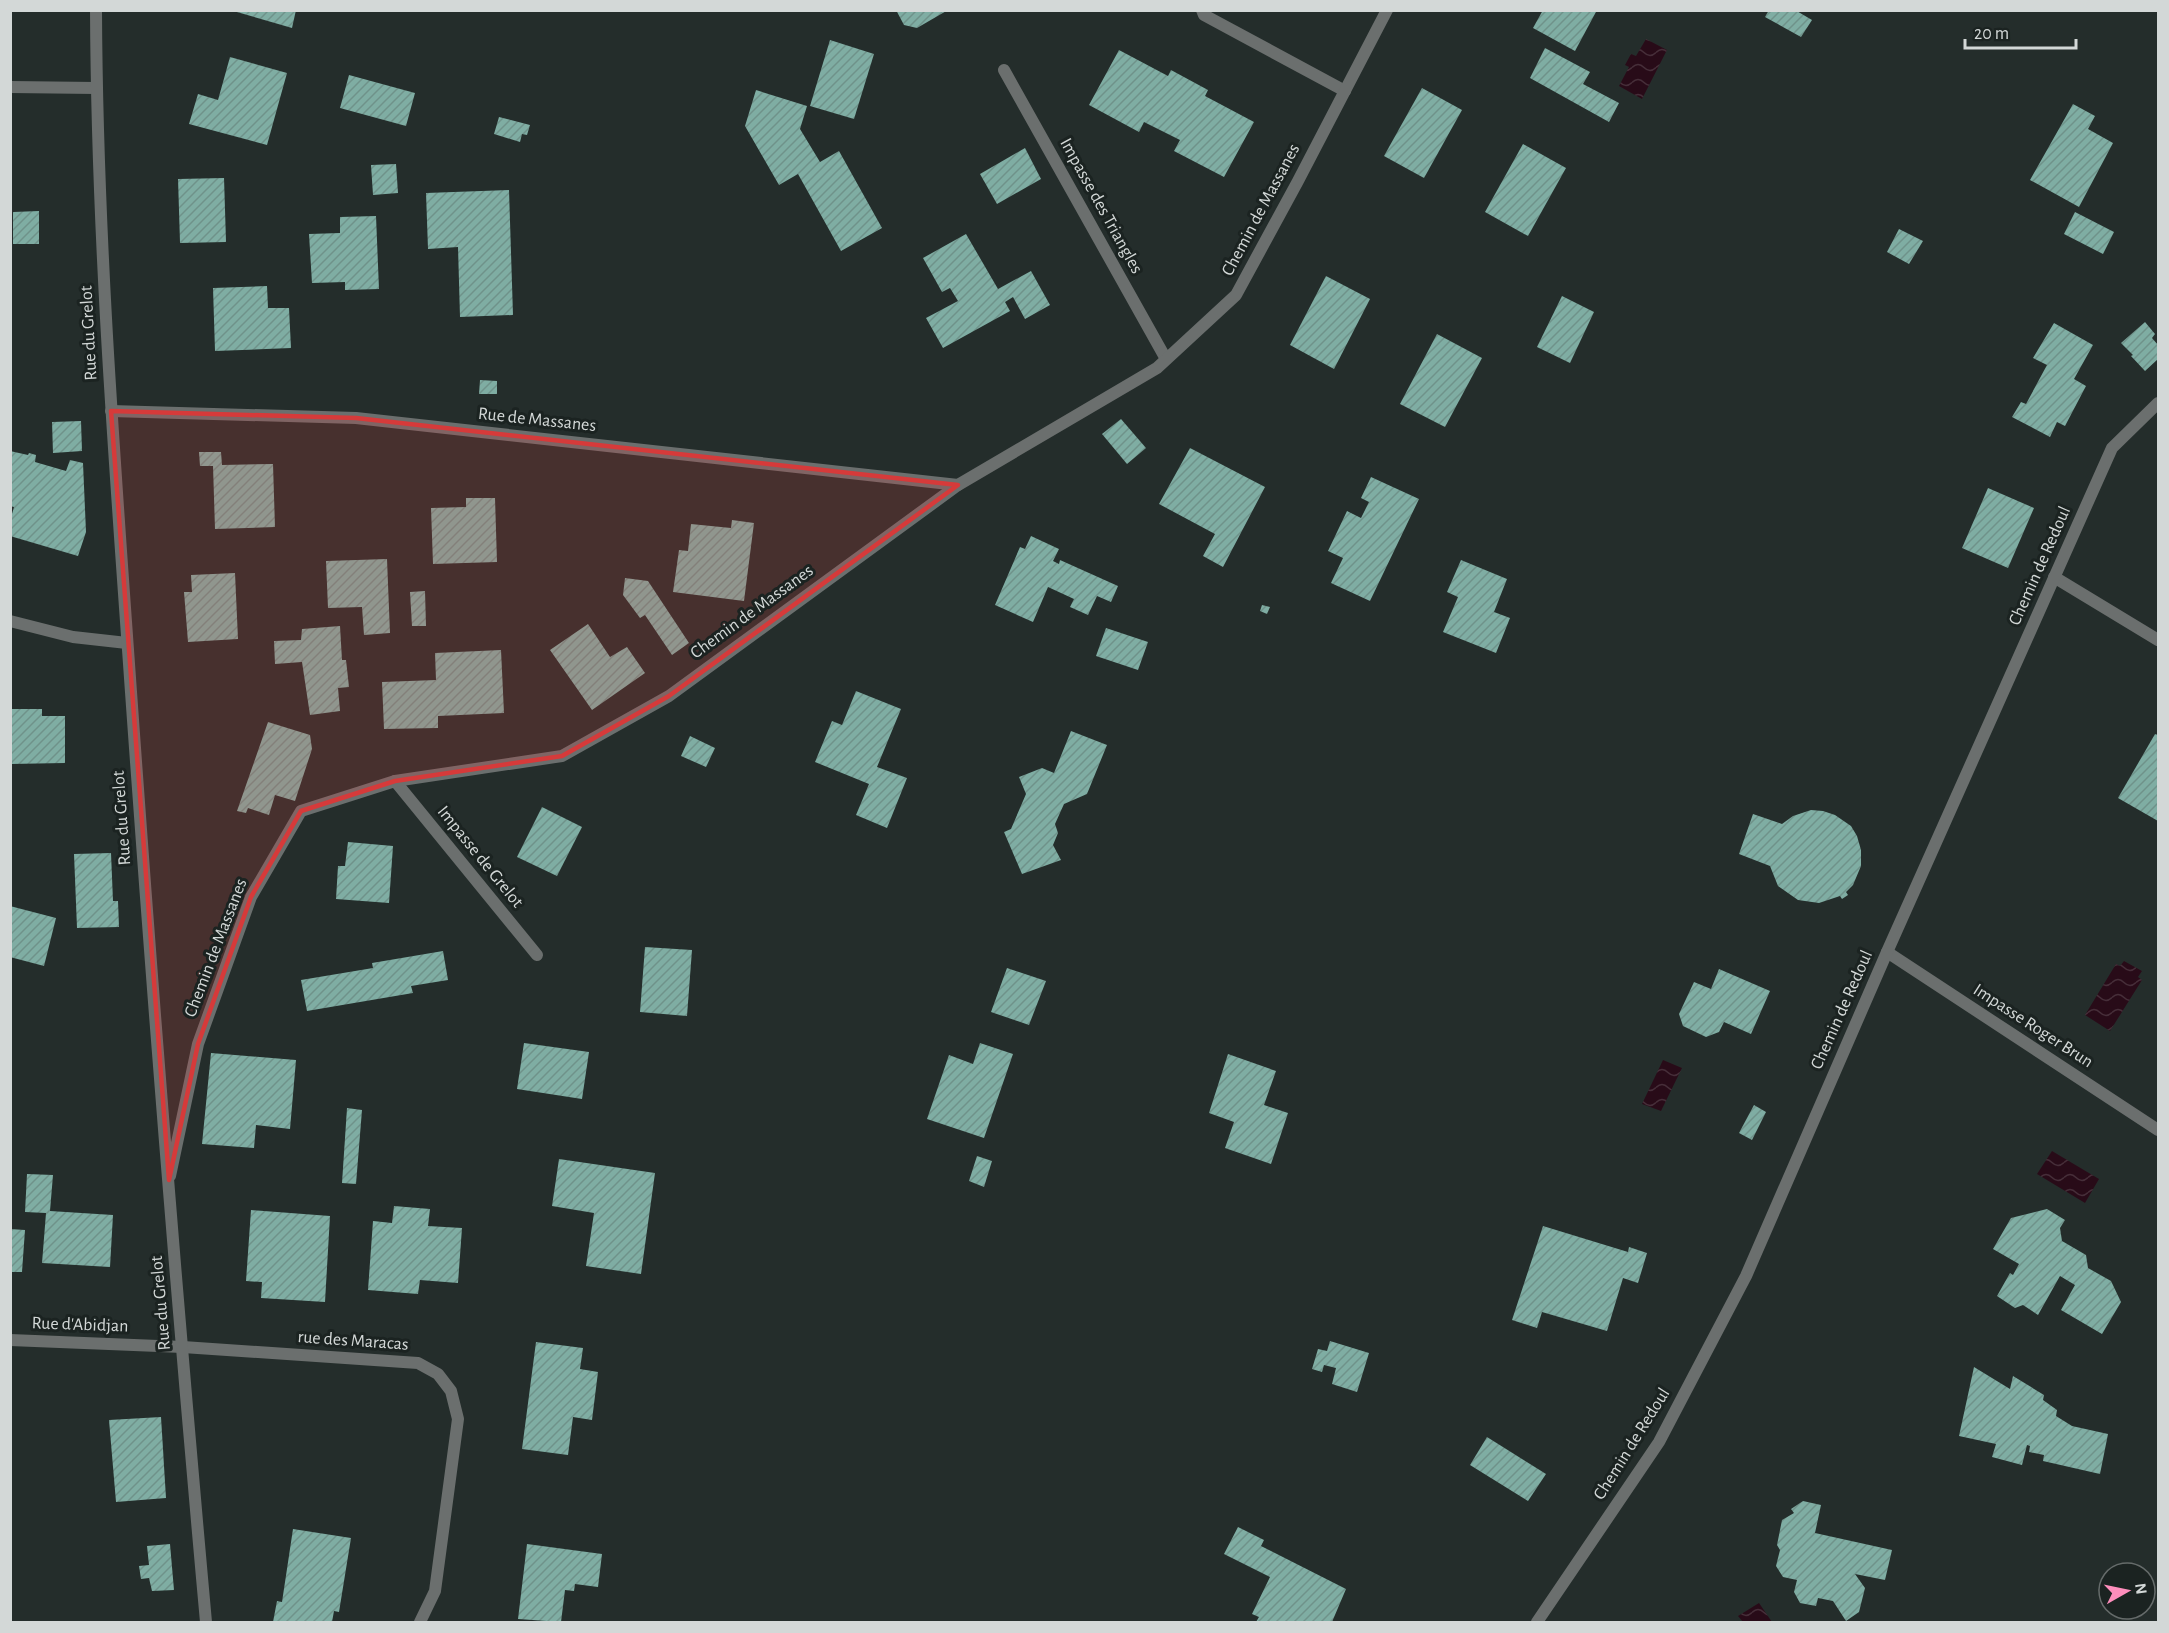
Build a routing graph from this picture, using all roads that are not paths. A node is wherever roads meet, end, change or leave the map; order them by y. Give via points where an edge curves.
1 (96, 10) edge
2 (1202, 10) edge
3 (1387, 10) edge
4 (1004, 70) dead end
5 (10, 87) edge
6 (96, 88) junction
7 (1345, 91) junction
8 (1166, 360) junction
9 (2158, 403) edge
10 (111, 411) junction
11 (958, 485) junction
12 (2054, 578) junction
13 (10, 621) edge
14 (2158, 640) edge
15 (127, 643) junction
16 (395, 781) junction
17 (1887, 952) junction
18 (537, 955) dead end
19 (2158, 1130) edge
20 (169, 1180) junction
21 (10, 1340) edge
22 (183, 1347) junction
23 (206, 1623) edge
24 (420, 1623) edge
25 (1537, 1623) edge

1 - 6 street, Rue du Grelot
2 - 7 street via 1204,15
3 - 7 street, Chemin de Massanes
4 - 8 street, Impasse des Triangles
5 - 6 street
6 - 10 street, Rue du Grelot
7 - 8 street, Chemin de Massanes via 1236,295
8 - 11 street, Chemin de Massanes
9 - 12 street, Chemin de Redoul via 2112,448
10 - 11 street, Rue de Massanes via 356,418
10 - 15 street, Rue du Grelot
11 - 16 street, Chemin de Massanes via 669,696 562,756
12 - 14 street
12 - 17 street, Chemin de Redoul
13 - 15 street via 73,637
15 - 20 street, Rue du Grelot
16 - 18 street, Impasse de Grelot
16 - 20 street, Chemin de Massanes via 301,811 251,897 198,1044
17 - 19 street, Impasse Roger Brun
17 - 25 street, Chemin de Redoul via 1746,1276 1659,1442
20 - 22 street, Rue du Grelot
21 - 22 street, Rue d'Abidjan
22 - 23 street, Rue du Grelot
22 - 24 street, rue des Maracas via 418,1363 438,1374 451,1391 458,1419 435,1591

